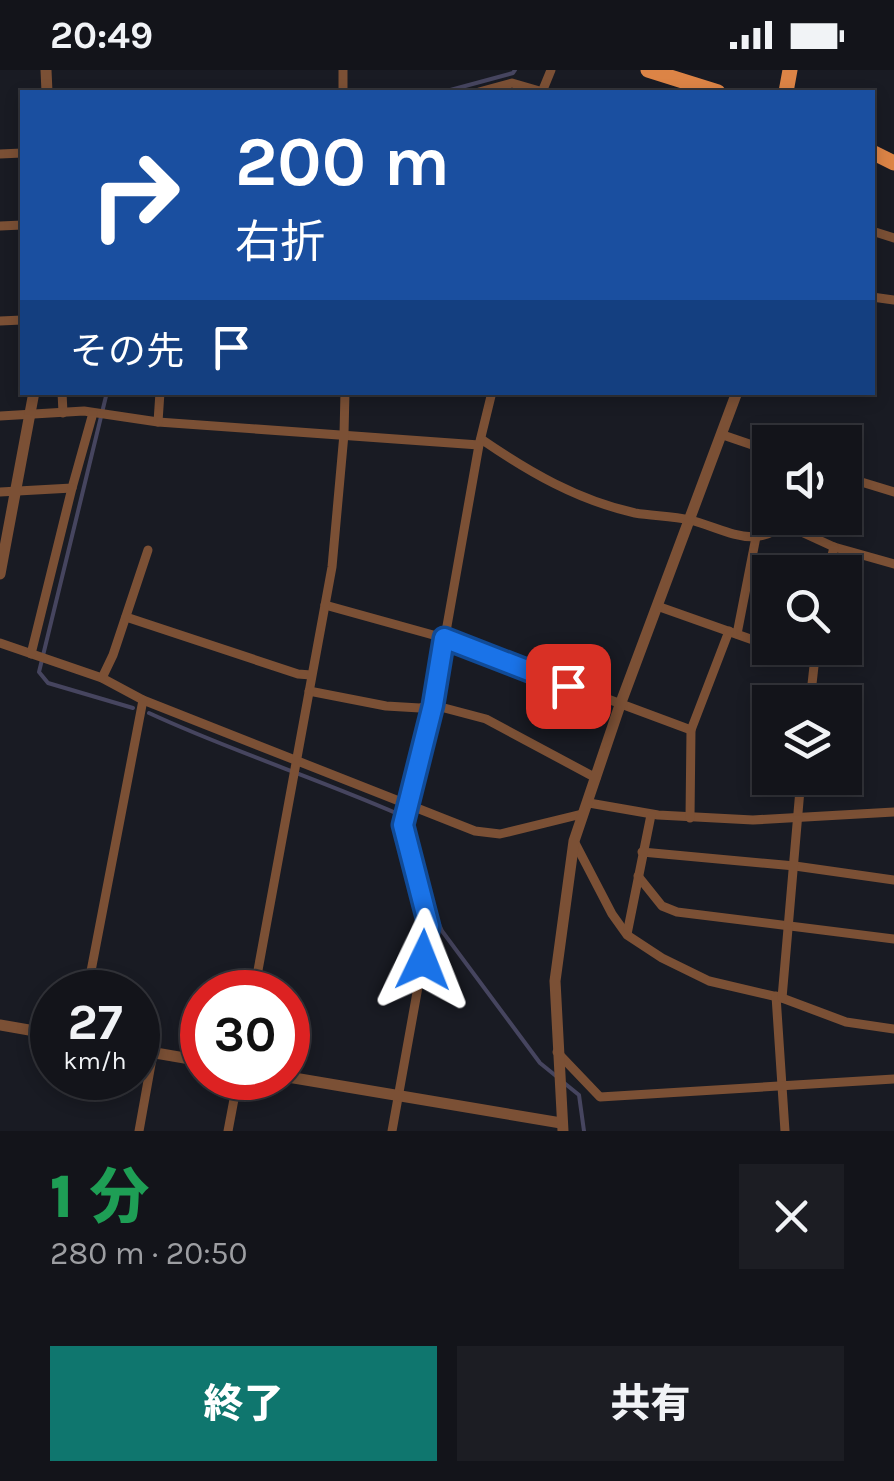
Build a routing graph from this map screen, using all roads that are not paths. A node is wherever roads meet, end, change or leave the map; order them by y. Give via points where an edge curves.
1 (648, 70) edge
2 (666, 85) edge
3 (486, 90) edge
4 (535, 90) edge
5 (703, 90) edge
6 (34, 395) edge
7 (62, 395) edge
8 (160, 395) edge
9 (345, 395) edge
10 (491, 395) edge
11 (734, 395) edge
12 (63, 413) junction
13 (98, 414) junction
14 (0, 416) edge
15 (30, 416) junction
16 (158, 422) junction
17 (344, 434) junction
18 (723, 435) junction
19 (480, 442) junction
20 (752, 445) edge
21 (862, 482) edge
22 (72, 488) junction
23 (15, 491) junction
24 (0, 492) edge
25 (894, 492) edge
26 (690, 520) junction
27 (763, 535) edge
28 (812, 535) edge
29 (756, 537) junction
30 (834, 547) junction
31 (148, 550) dead end
32 (832, 555) edge
33 (894, 564) edge
34 (0, 574) edge
35 (325, 604) junction
36 (657, 606) junction
37 (126, 617) junction
38 (733, 633) junction
39 (444, 638) junction
40 (752, 640) edge
41 (0, 644) edge
42 (33, 654) junction
43 (312, 675) junction
44 (102, 678) junction
45 (309, 691) junction
46 (143, 700) junction
47 (433, 705) junction
48 (620, 706) junction
49 (691, 730) junction
50 (296, 762) junction
51 (596, 778) junction
52 (800, 795) edge
53 (408, 808) junction
54 (586, 808) junction
55 (894, 812) edge
56 (652, 815) junction
57 (797, 817) junction
58 (690, 818) junction
59 (574, 841) junction
60 (642, 852) junction
61 (795, 866) junction
62 (638, 876) junction
63 (894, 880) edge
64 (789, 926) junction
65 (627, 934) junction
66 (894, 939) edge
67 (91, 970) edge
68 (258, 970) edge
69 (779, 997) junction
70 (0, 1025) edge
71 (894, 1029) edge
72 (30, 1030) edge
73 (556, 1051) junction
74 (894, 1079) edge
75 (310, 1080) edge
76 (782, 1086) junction
77 (398, 1097) junction
78 (144, 1100) edge
79 (234, 1100) edge
80 (562, 1127) edge
81 (139, 1131) edge
82 (228, 1131) edge
83 (392, 1131) edge
84 (784, 1131) edge

1 - 2 main road
2 - 5 main road
3 - 4 street via 512,83
6 - 15 street
7 - 12 street
8 - 16 street
9 - 17 street
10 - 19 street
11 - 18 street
12 - 13 street
12 - 15 street
13 - 16 street
13 - 22 street
14 - 15 street
15 - 23 street
16 - 17 street
17 - 19 street
17 - 35 street
18 - 20 street
18 - 26 street
19 - 26 street via 587,499
19 - 39 street
21 - 25 street
22 - 23 street
22 - 42 street
23 - 24 street
23 - 34 street
26 - 29 street
26 - 36 street
27 - 29 street
28 - 30 street
29 - 38 street
30 - 32 street
30 - 33 street
31 - 37 street
35 - 39 street
35 - 43 street
36 - 38 street
36 - 48 street
37 - 43 street
37 - 44 street
38 - 40 street
38 - 49 street
39 - 47 street
39 - 48 street
41 - 42 street
42 - 44 street
43 - 45 street
44 - 46 street
45 - 47 street via 386,706
45 - 50 street
46 - 50 street
46 - 67 street
47 - 51 street via 486,718
47 - 53 street
48 - 49 street
48 - 51 street
49 - 58 street
50 - 53 street
50 - 68 street
51 - 54 street
52 - 57 street
53 - 54 street via 500,834
53 - 77 street via 403,825 429,926
54 - 56 street
54 - 59 street
55 - 57 street
56 - 58 street
56 - 60 street
57 - 58 street
57 - 61 street
59 - 65 street
59 - 73 street via 554,981
60 - 61 street
60 - 62 street
61 - 63 street
61 - 64 street
62 - 64 street via 662,906 676,912
62 - 65 street
64 - 66 street
64 - 69 street
65 - 69 street via 709,981
69 - 71 street via 846,1022
69 - 76 street
70 - 72 street
73 - 76 street via 600,1097
73 - 80 street
74 - 76 street
75 - 77 street
76 - 84 street
77 - 80 street
77 - 83 street
78 - 81 street
79 - 82 street

